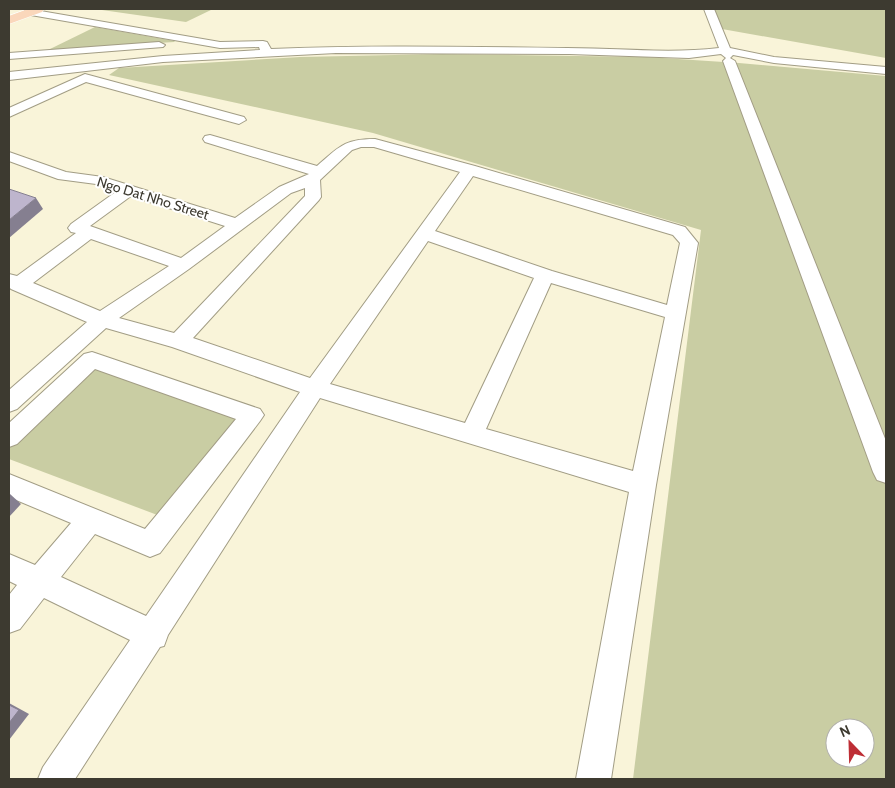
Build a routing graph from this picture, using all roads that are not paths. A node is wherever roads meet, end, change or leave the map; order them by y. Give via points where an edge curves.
1 (709, 9) edge
2 (34, 10) edge
3 (9, 20) edge
4 (94, 24) junction
5 (77, 31) dead end
6 (202, 42) junction
7 (52, 43) dead end
8 (267, 53) junction
9 (27, 54) junction
10 (727, 55) junction
11 (9, 56) edge
12 (886, 70) edge
13 (9, 76) edge
14 (67, 86) junction
15 (9, 87) edge
16 (9, 113) edge
17 (239, 120) dead end
18 (210, 138) dead end
19 (9, 156) edge
20 (470, 169) junction
21 (316, 176) junction
22 (130, 190) junction
23 (239, 225) junction
24 (89, 232) junction
25 (424, 233) junction
26 (183, 265) junction
27 (545, 275) junction
28 (14, 282) edge
29 (676, 314) junction
30 (102, 320) junction
31 (178, 342) junction
32 (315, 388) junction
33 (9, 403) edge
34 (472, 434) junction
35 (9, 437) edge
36 (886, 472) edge
37 (9, 485) edge
38 (643, 485) junction
39 (90, 520) junction
40 (9, 567) edge
41 (40, 581) junction
42 (9, 618) edge
43 (153, 635) junction
44 (56, 779) edge
45 (594, 779) edge

1 - 10 street
2 - 3 main road
2 - 4 street
4 - 5 street
4 - 6 street
6 - 8 street via 263,44
6 - 9 street
7 - 9 street
8 - 10 street via 569,50
8 - 13 street via 163,59
9 - 11 street
10 - 12 street
10 - 36 street
14 - 15 street
14 - 16 street
14 - 17 street via 84,78
18 - 21 street
19 - 22 street, Ngo Dat Nho Street via 62,176 98,180
20 - 21 street via 375,143 364,143 347,147
20 - 25 street
20 - 29 street via 679,231 689,243
21 - 23 street via 285,190
21 - 31 street via 313,197
22 - 23 street, Ngo Dat Nho Street
22 - 24 street via 77,228
23 - 26 street
24 - 26 street
24 - 28 street
25 - 27 street
25 - 32 street
26 - 30 street
27 - 29 street
27 - 34 street
28 - 30 street
29 - 38 street
30 - 31 street
30 - 33 street
31 - 32 street
32 - 34 street
32 - 43 street
34 - 38 street
35 - 39 street via 92,360 252,415 150,544
37 - 39 street
38 - 45 street
39 - 41 street
40 - 41 street
41 - 42 street
41 - 43 street
43 - 44 street

